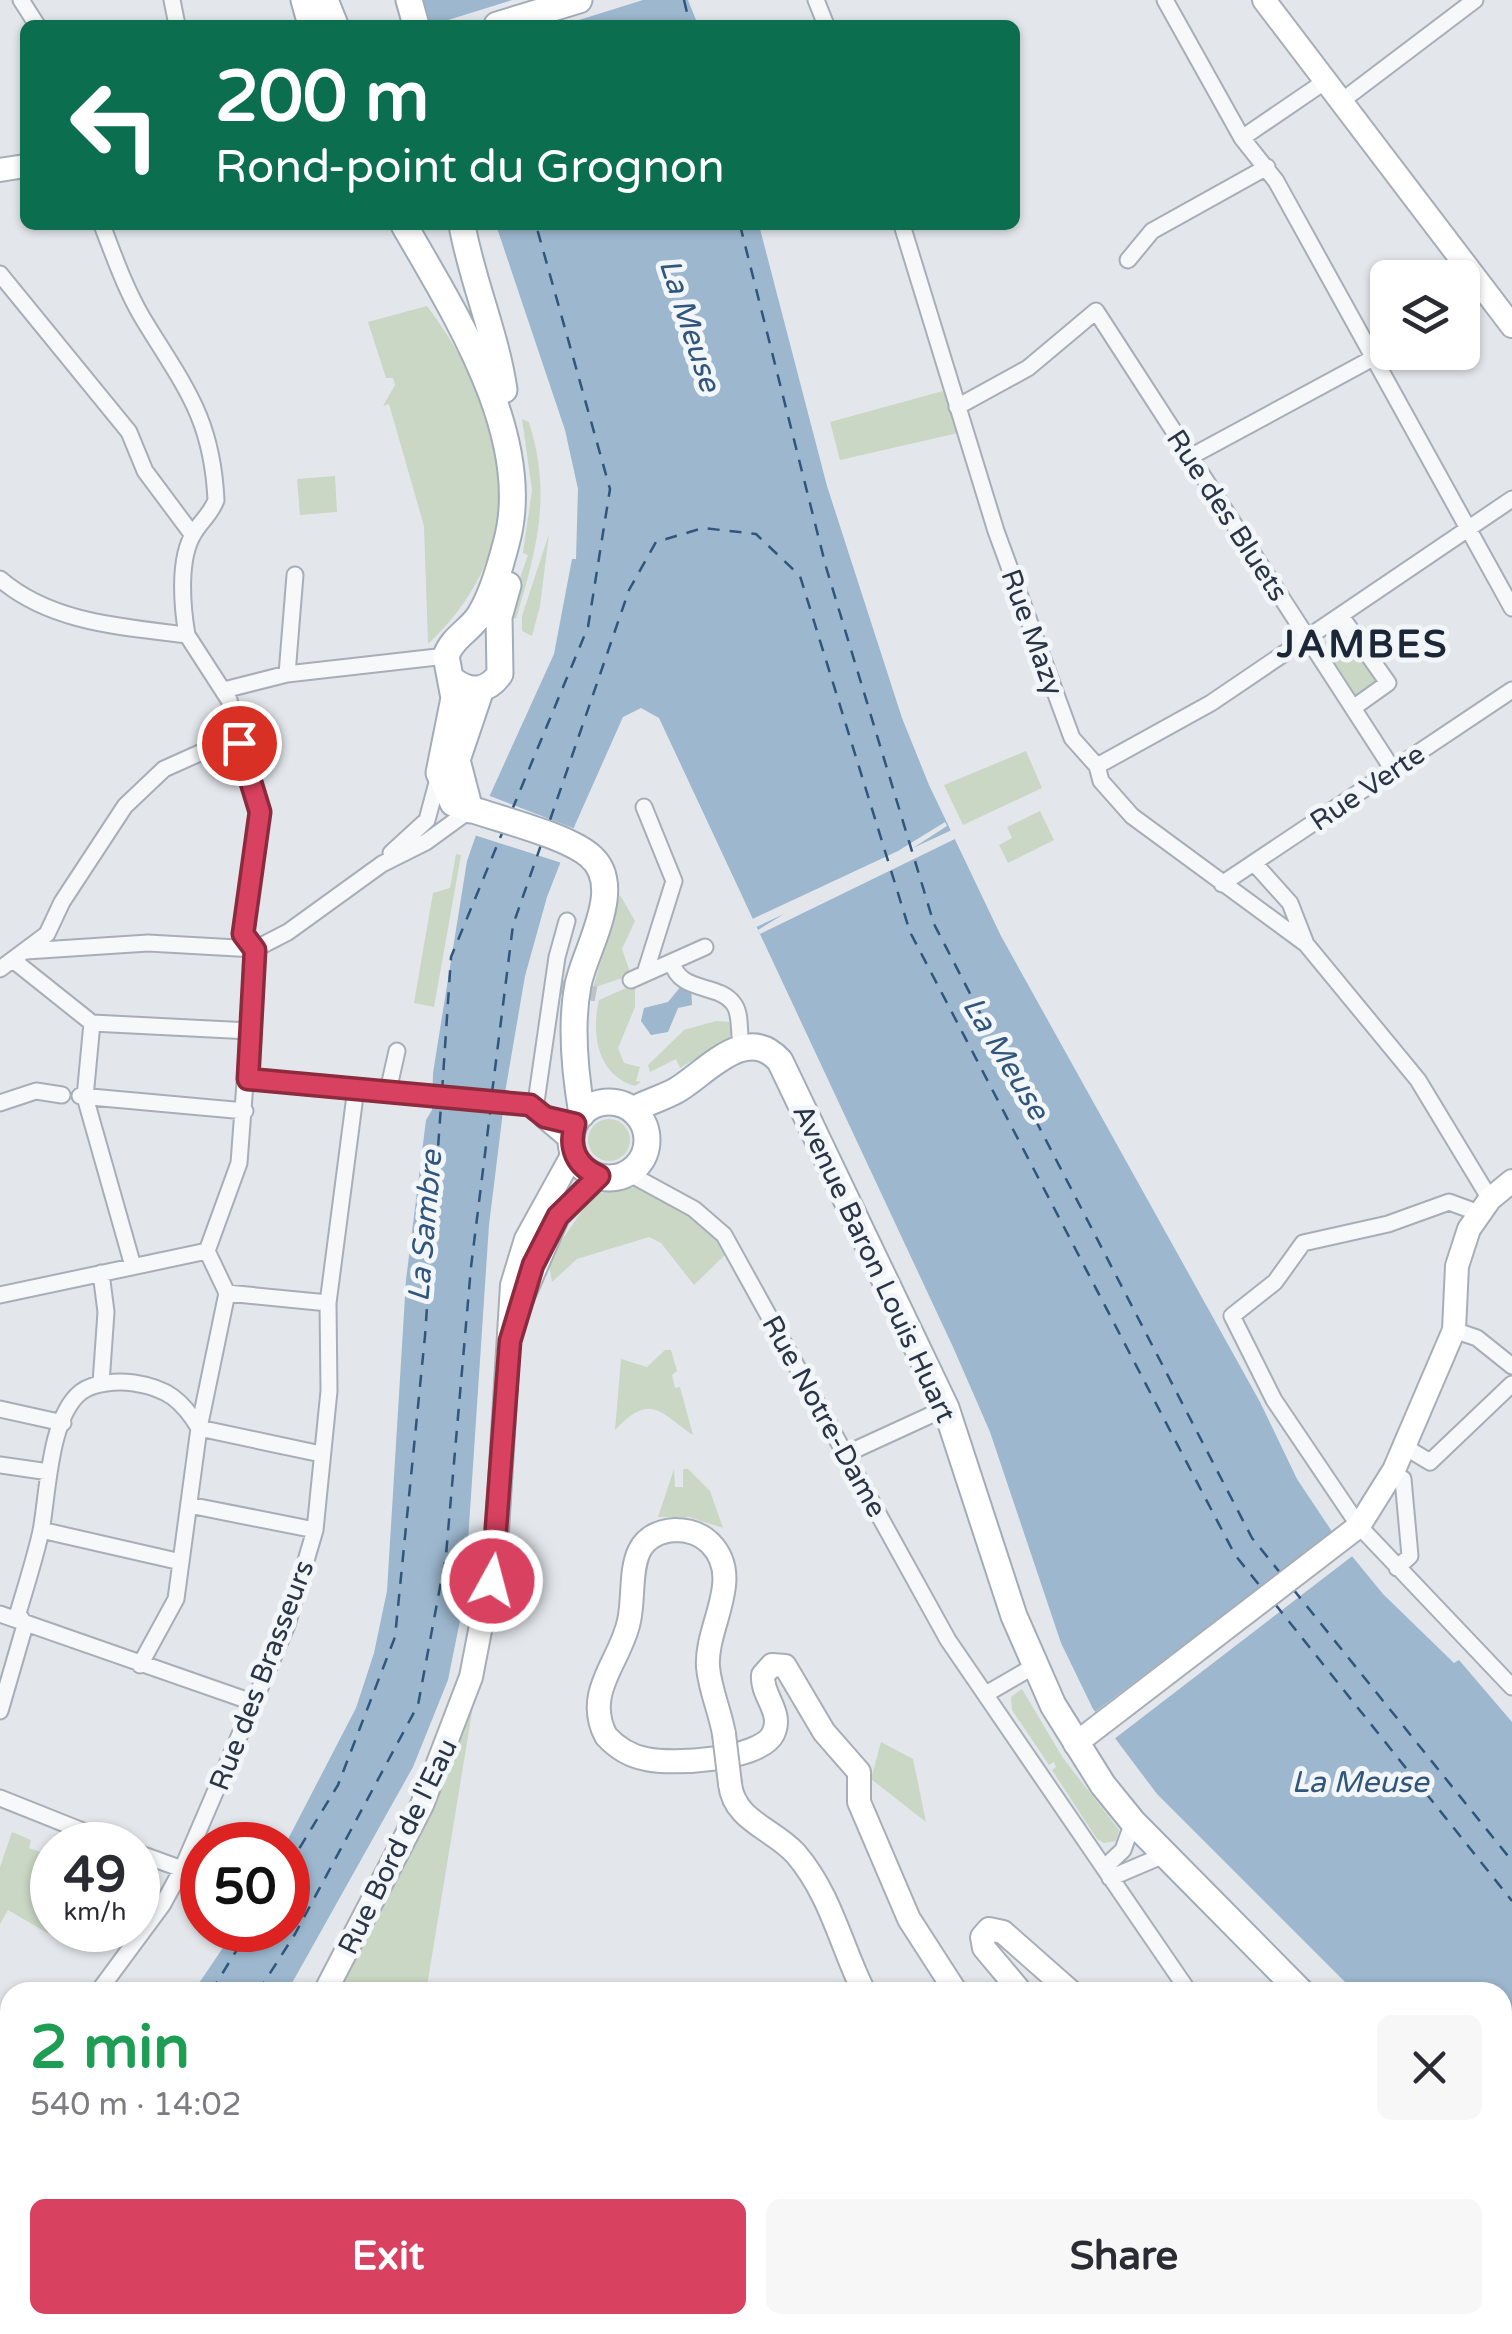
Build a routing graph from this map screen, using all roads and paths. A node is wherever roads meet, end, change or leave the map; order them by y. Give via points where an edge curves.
1 (579, 0) edge
2 (1166, 0) edge
3 (1264, 0) edge
4 (1475, 0) edge
5 (513, 20) edge
6 (1327, 80) junction
7 (1343, 100) junction
8 (1242, 138) junction
9 (1267, 167) junction
10 (104, 230) edge
11 (407, 230) edge
12 (424, 230) edge
13 (463, 230) edge
14 (904, 230) edge
15 (1128, 260) dead end
16 (0, 274) edge
17 (1512, 326) edge
18 (1370, 350) edge
19 (1370, 359) edge
20 (1381, 370) edge
21 (504, 390) junction
22 (957, 407) junction
23 (1190, 456) junction
24 (1512, 499) edge
25 (1472, 530) junction
26 (192, 534) junction
27 (295, 575) dead end
28 (0, 579) edge
29 (1512, 608) edge
30 (1341, 616) junction
31 (467, 633) junction
32 (187, 635) junction
33 (1308, 638) junction
34 (500, 648) junction
35 (446, 656) junction
36 (287, 674) junction
37 (454, 681) junction
38 (480, 689) junction
39 (224, 690) junction
40 (1512, 690) edge
41 (1353, 708) junction
42 (234, 730) junction
43 (1096, 766) junction
44 (1393, 770) junction
45 (439, 773) junction
46 (644, 807) dead end
47 (470, 810) junction
48 (1254, 863) junction
49 (382, 864) junction
50 (1222, 884) junction
51 (567, 921) dead end
52 (1306, 944) junction
53 (706, 947) dead end
54 (255, 950) junction
55 (18, 958) edge
56 (672, 962) junction
57 (646, 970) junction
58 (631, 980) dead end
59 (41, 984) junction
60 (90, 1021) junction
61 (576, 1023) junction
62 (250, 1032) junction
63 (740, 1036) dead end
64 (397, 1052) dead end
65 (248, 1079) junction
66 (356, 1088) junction
67 (679, 1088) junction
68 (388, 1091) junction
69 (74, 1096) junction
70 (0, 1104) edge
71 (622, 1106) junction
72 (245, 1111) junction
73 (540, 1113) junction
74 (576, 1133) junction
75 (647, 1138) junction
76 (628, 1172) junction
77 (599, 1176) junction
78 (1512, 1182) edge
79 (1484, 1206) junction
80 (206, 1250) junction
81 (133, 1266) junction
82 (101, 1273) junction
83 (227, 1293) junction
84 (0, 1295) edge
85 (328, 1303) junction
86 (1454, 1330) junction
87 (510, 1341) junction
88 (1512, 1366) edge
89 (102, 1384) junction
90 (1512, 1384) edge
91 (946, 1408) junction
92 (0, 1410) edge
93 (63, 1423) junction
94 (199, 1428) junction
95 (1405, 1448) junction
96 (848, 1453) junction
97 (321, 1454) junction
98 (0, 1465) edge
99 (50, 1472) junction
100 (1392, 1474) junction
101 (189, 1505) junction
102 (41, 1530) junction
103 (315, 1530) junction
104 (1354, 1532) junction
105 (180, 1562) junction
106 (1397, 1568) junction
107 (0, 1614) edge
108 (26, 1625) junction
109 (140, 1665) junction
110 (1036, 1665) junction
111 (1512, 1687) edge
112 (986, 1694) junction
113 (252, 1702) junction
114 (0, 1710) edge
115 (1085, 1738) junction
116 (726, 1754) edge
117 (726, 1754) edge
118 (726, 1754) edge
119 (726, 1754) edge
120 (0, 1798) edge
121 (60, 1822) edge
122 (201, 1822) edge
123 (1132, 1822) junction
124 (1164, 1855) junction
125 (180, 1872) edge
126 (1107, 1873) junction
127 (105, 1982) edge
128 (330, 1982) edge
129 (860, 1982) edge
130 (950, 1982) edge
131 (1013, 1982) edge
132 (1060, 1982) edge
133 (1182, 1982) edge
134 (1292, 1982) edge

1 - 5 main road
2 - 8 street
3 - 6 main road
4 - 7 street
6 - 7 main road
6 - 8 street
7 - 17 main road
8 - 9 street
9 - 15 street via 1152,231
9 - 18 street
10 - 26 street via 128,291 196,402 212,456 216,500
11 - 31 main road via 504,427 514,491 506,545 483,610
12 - 21 main road
13 - 21 main road
14 - 22 street, Rue Mazy
16 - 26 street via 129,432 145,472
19 - 23 street
20 - 25 street
21 - 34 main road via 522,440 528,495 498,617
22 - 23 street, Rue des Bluets via 1028,368 1096,311
22 - 43 street, Rue Mazy via 1047,674 1072,738
23 - 33 street, Rue des Bluets
24 - 25 street
25 - 29 street
25 - 30 street
26 - 32 street via 184,590
27 - 36 street
28 - 32 street via 37,604 76,618
30 - 33 street
30 - 41 street via 1388,683
31 - 34 main road via 484,634
31 - 35 main road
32 - 39 street
33 - 41 street, Rue des Bluets
33 - 43 street via 1211,703
34 - 38 main road via 500,674
35 - 36 street
35 - 37 main road
36 - 39 street
37 - 38 main road
37 - 45 main road
38 - 47 main road via 457,760
39 - 42 street
40 - 44 street, Rue Verte
41 - 44 street, Rue des Bluets
42 - 54 street via 260,812 243,934
42 - 55 street via 222,743 164,769 125,806 47,934
43 - 50 street, Rue Mazy via 1101,782 1132,816
44 - 48 street, Rue Verte
45 - 47 main road via 453,803
45 - 49 street via 427,820
46 - 57 street via 674,880
47 - 49 street
47 - 61 main road via 576,848 603,876
48 - 50 street, Rue Verte
48 - 52 street, Rue Mazy via 1290,903
49 - 54 street
50 - 52 street, Rue Mazy
51 - 73 street
52 - 79 street, Rue Mazy via 1418,1080
53 - 56 street
54 - 55 street via 136,943
54 - 62 street
55 - 59 street
55 - 59 street
56 - 57 street
56 - 63 street via 685,980 730,998
57 - 58 street
59 - 60 street
60 - 62 street
60 - 69 street
61 - 71 main road via 587,1060
61 - 74 main road
62 - 65 street
64 - 68 street
65 - 66 street
65 - 72 street
66 - 68 street
66 - 85 street, Rue des Brasseurs
67 - 71 main road, Avenue Baron Louis Huart
67 - 75 main road, Avenue Baron Louis Huart
67 - 91 main road, Avenue Baron Louis Huart via 746,1046 780,1061
68 - 73 street via 512,1102
69 - 70 street via 36,1092
69 - 72 street
69 - 81 street
71 - 74 main road
71 - 75 main road
72 - 80 street via 239,1163
73 - 74 main road
74 - 77 main road via 582,1166
74 - 87 main road, Rue Bord de l'Eau via 517,1263
75 - 76 main road via 642,1158
76 - 77 main road
76 - 96 street, Rue Notre-Dame via 694,1209 724,1235
77 - 87 main road, Rue Bord de l'Eau via 558,1216 533,1265
78 - 79 main road
79 - 86 main road via 1457,1266
79 - 104 street via 1449,1202 1303,1243 1275,1282 1232,1316
80 - 81 street
80 - 83 street
81 - 82 street
82 - 84 street
82 - 89 street
83 - 85 street
83 - 94 street
85 - 97 street, Rue des Brasseurs via 329,1391
86 - 88 street via 1477,1338
86 - 95 main road
87 - 128 main road, Rue Bord de l'Eau via 496,1548 470,1677 432,1784
89 - 93 street via 82,1391
89 - 94 street via 130,1382 179,1397
90 - 95 street via 1430,1462
91 - 96 street
91 - 110 main road, Avenue Baron Louis Huart
92 - 93 street
93 - 99 street
94 - 97 street
94 - 101 street
95 - 100 main road
96 - 112 street, Rue Notre-Dame via 905,1567
97 - 103 street, Rue des Brasseurs
98 - 99 street
99 - 102 street
100 - 104 main road
100 - 106 street via 1403,1479 1410,1556
101 - 103 street
101 - 105 street
102 - 105 street
102 - 108 street via 18,1613
103 - 113 street, Rue des Brasseurs via 286,1624
104 - 106 street
104 - 115 main road
105 - 109 street via 176,1599
106 - 111 street
107 - 108 street
108 - 109 street
108 - 114 street
109 - 113 street
110 - 112 street
110 - 115 main road, Avenue Baron Louis Huart
112 - 126 street, Rue Notre-Dame
113 - 122 street, Rue des Brasseurs
115 - 123 main road, Avenue Baron Louis Huart
116 - 129 main road, bridge via 738,1809 793,1851 816,1882
117 - 118 main road, bridge via 708,1664 725,1583 723,1562 702,1537 667,1532 650,1539 633,1562 628,1624 598,1701 606,1736 630,1754 656,1761
119 - 130 main road, bridge via 752,1752 767,1742 776,1723 762,1674 772,1665 785,1666 824,1732 859,1772 859,1802 909,1919
120 - 121 street
123 - 124 main road, Avenue Baron Louis Huart
123 - 126 street
124 - 126 street
124 - 134 main road, Avenue Baron Louis Huart
125 - 127 street, Rue des Brasseurs
126 - 133 street, Rue Notre-Dame
131 - 132 main road via 984,1948 989,1929 1003,1932

